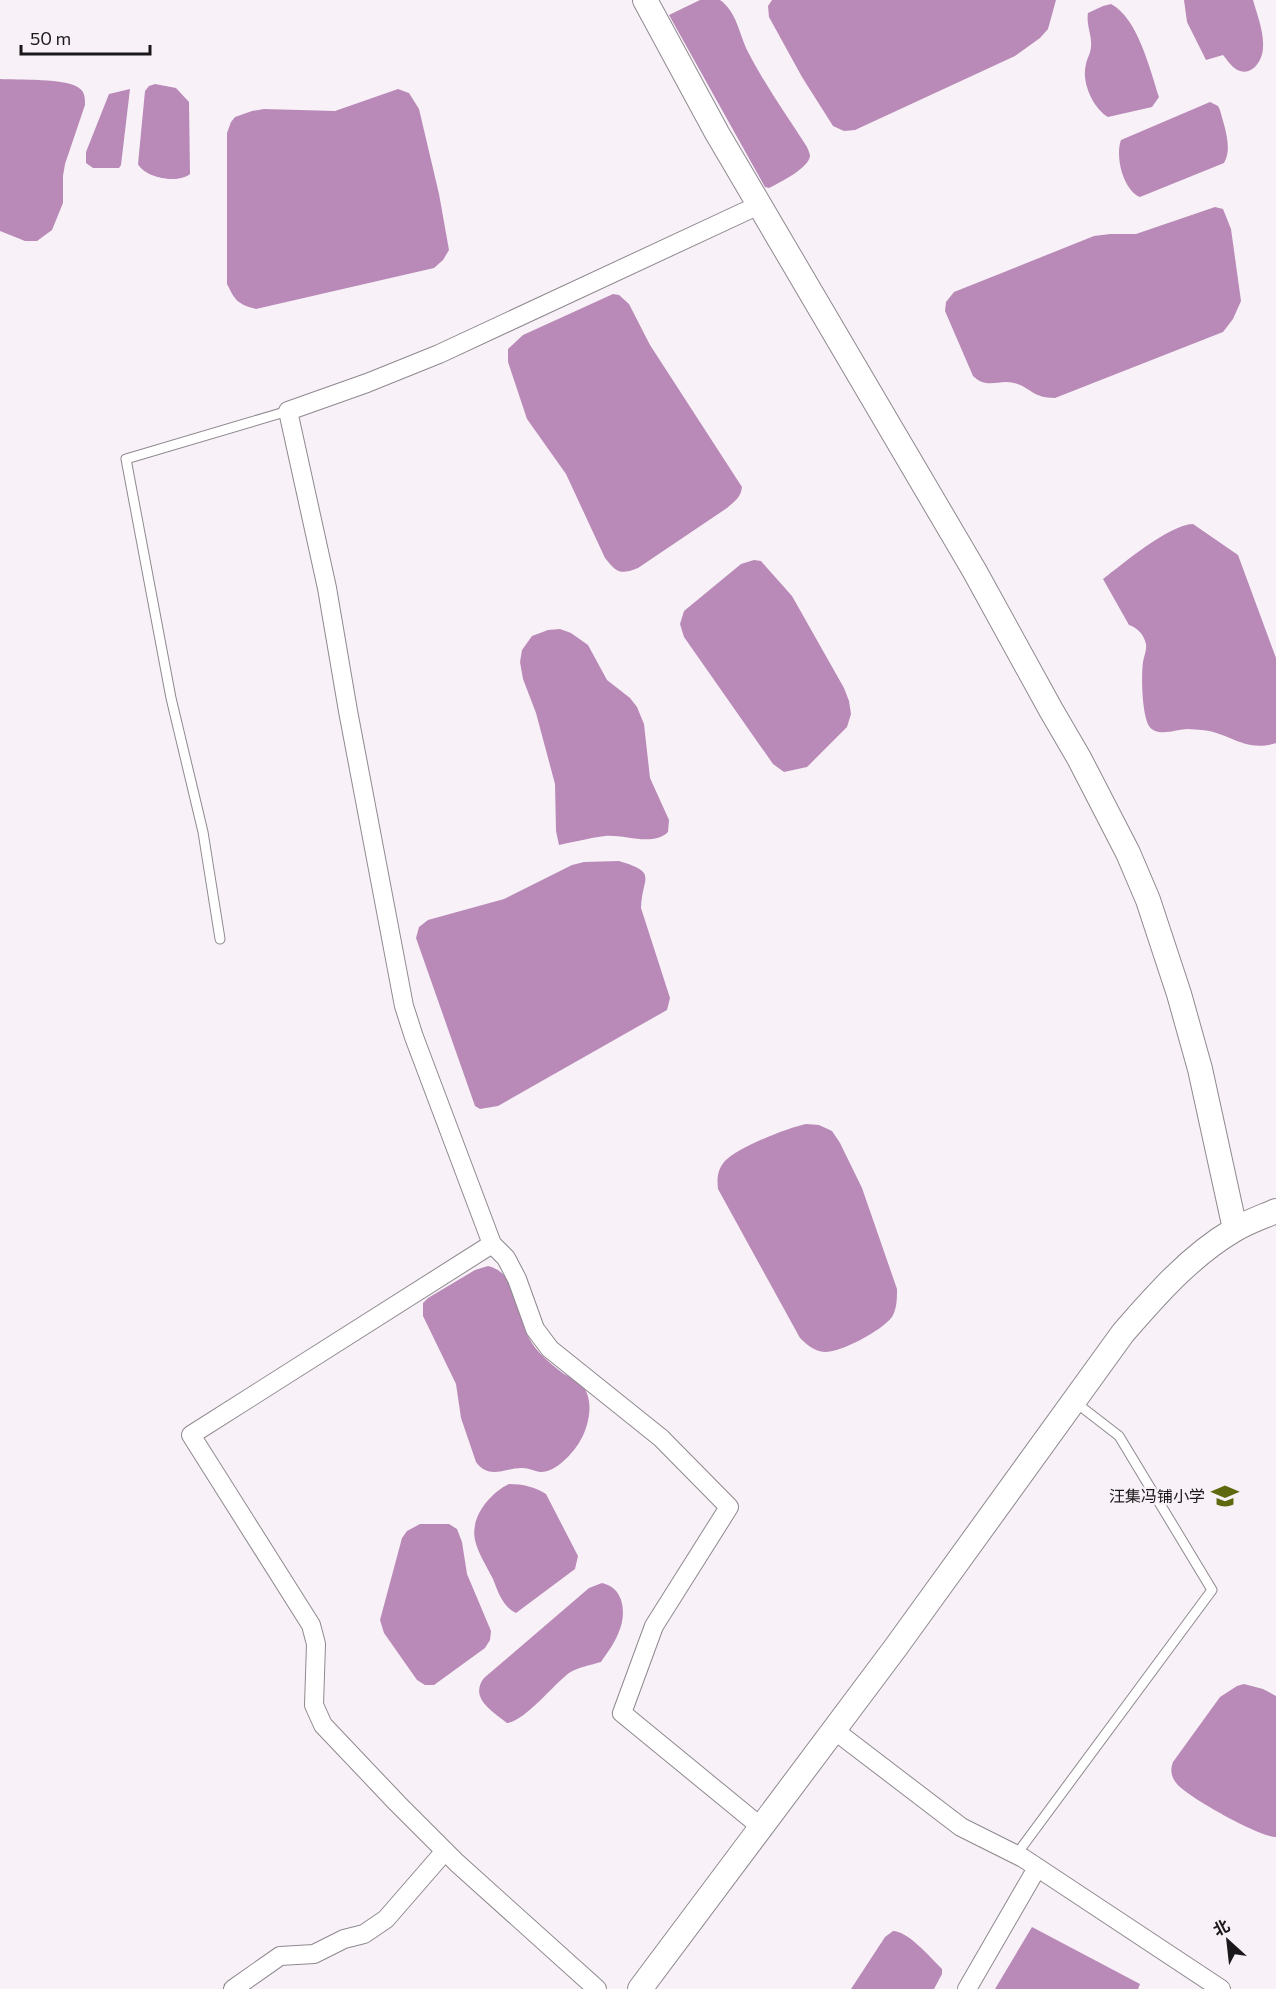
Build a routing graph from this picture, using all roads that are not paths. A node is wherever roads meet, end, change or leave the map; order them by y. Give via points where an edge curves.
1 (645, 0) edge
2 (759, 205) junction
3 (288, 411) junction
4 (220, 939) dead end
5 (1276, 1211) edge
6 (1235, 1229) junction
7 (492, 1244) junction
8 (1073, 1400) junction
9 (834, 1730) junction
10 (761, 1827) junction
11 (445, 1851) junction
12 (1016, 1855) junction
13 (1037, 1868) junction
14 (233, 1989) edge
15 (597, 1989) edge
16 (640, 1989) edge
17 (967, 1989) edge
18 (1221, 1989) edge

1 - 2 street
2 - 3 street via 439,354
2 - 6 street via 974,570 1128,853 1179,994 1200,1069
3 - 4 lane via 126,459 171,698 203,832
3 - 7 street via 327,588 404,1006
5 - 6 street
6 - 8 street via 1198,1255 1166,1285 1123,1333
7 - 10 street via 506,1258 535,1329 546,1344 660,1438 729,1507 654,1626 622,1713
7 - 11 street via 191,1435 311,1625 316,1644 314,1705 323,1725
8 - 9 street
8 - 12 lane via 1119,1436 1212,1590
9 - 10 street
9 - 12 street via 961,1827
10 - 16 street
11 - 14 street via 375,1928 314,1954 280,1956
11 - 15 street
12 - 13 street
13 - 17 street
13 - 18 street

